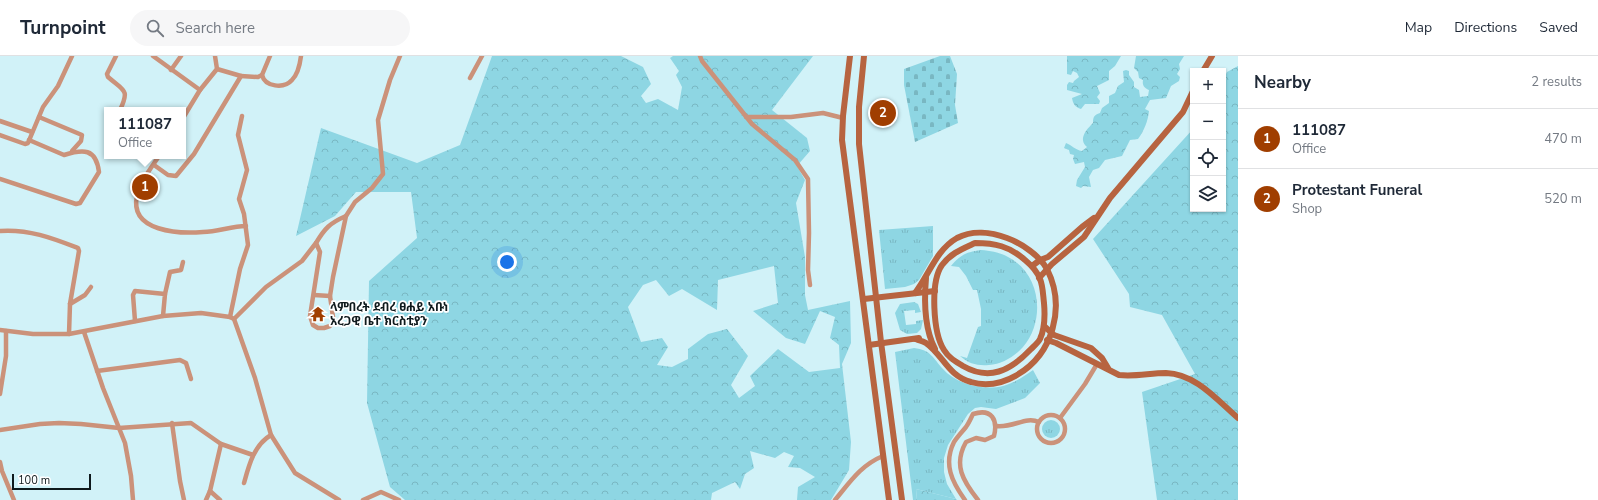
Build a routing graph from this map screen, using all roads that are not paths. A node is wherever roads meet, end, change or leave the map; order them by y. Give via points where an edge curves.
1 (72, 56) edge
2 (116, 56) edge
3 (153, 56) edge
4 (181, 56) edge
5 (215, 56) edge
6 (270, 56) edge
7 (301, 56) edge
8 (400, 56) edge
9 (482, 56) edge
10 (700, 56) edge
11 (850, 56) edge
12 (864, 56) edge
13 (1212, 56) edge
14 (1205, 68) edge
15 (217, 69) junction
16 (171, 70) junction
17 (262, 75) junction
18 (241, 76) junction
19 (470, 78) dead end
20 (200, 90) junction
21 (1190, 97) edge
22 (121, 107) edge
23 (186, 113) edge
24 (242, 116) dead end
25 (39, 117) junction
26 (746, 117) junction
27 (843, 118) junction
28 (0, 121) edge
29 (32, 132) junction
30 (0, 135) edge
31 (29, 140) junction
32 (72, 151) junction
33 (157, 159) edge
34 (154, 165) junction
35 (0, 179) edge
36 (346, 216) junction
37 (1097, 216) junction
38 (246, 226) junction
39 (0, 231) edge
40 (870, 238) junction
41 (856, 240) junction
42 (316, 243) junction
43 (1040, 260) junction
44 (183, 262) dead end
45 (1032, 266) junction
46 (1047, 270) junction
47 (926, 276) junction
48 (1040, 278) junction
49 (810, 285) dead end
50 (91, 287) dead end
51 (935, 291) junction
52 (925, 292) junction
53 (915, 293) junction
54 (165, 294) junction
55 (314, 295) junction
56 (330, 296) junction
57 (876, 297) junction
58 (864, 299) junction
59 (70, 304) junction
60 (164, 316) junction
61 (232, 318) junction
62 (135, 321) junction
63 (1044, 326) junction
64 (0, 330) edge
65 (6, 331) junction
66 (84, 332) junction
67 (1052, 333) junction
68 (69, 334) junction
69 (938, 336) junction
70 (929, 337) junction
71 (915, 338) junction
72 (1040, 339) junction
73 (1049, 341) junction
74 (881, 342) junction
75 (869, 345) junction
76 (937, 354) junction
77 (1097, 364) junction
78 (1108, 368) junction
79 (98, 371) junction
80 (191, 379) dead end
81 (0, 394) edge
82 (1060, 418) junction
83 (1238, 418) edge
84 (1039, 422) junction
85 (172, 423) junction
86 (996, 426) junction
87 (120, 428) junction
88 (0, 430) edge
89 (271, 435) junction
90 (221, 444) junction
91 (253, 455) junction
92 (883, 456) junction
93 (0, 462) edge
94 (244, 484) dead end
95 (210, 491) junction
96 (14, 500) edge
97 (133, 500) edge
98 (184, 500) edge
99 (206, 500) edge
100 (220, 500) edge
101 (338, 500) edge
102 (362, 500) edge
103 (399, 500) edge
104 (835, 500) edge
105 (889, 500) edge
106 (902, 500) edge
107 (965, 500) edge
108 (978, 500) edge

1 - 25 street
2 - 22 street via 107,74 126,94
3 - 16 street
4 - 16 street
5 - 15 street
6 - 17 street
7 - 17 street via 296,74 288,83 268,84
8 - 36 street via 378,120 383,174 372,188 355,202
9 - 19 street
10 - 26 street
11 - 27 main road
12 - 40 main road via 858,127
13 - 14 main road
15 - 18 street
15 - 20 street
16 - 20 street
17 - 18 street
18 - 34 street via 194,154 176,176 168,175
20 - 23 street
21 - 37 main road via 1183,112
24 - 38 street via 238,134 247,170 238,199
25 - 29 street
25 - 32 street via 82,135 81,141
26 - 27 street via 791,118 823,113
26 - 49 street via 795,160 808,179
27 - 41 main road via 843,149
28 - 29 street
29 - 31 street
30 - 31 street via 26,144
31 - 32 street via 64,155
32 - 35 street via 87,151 93,157 99,172 80,203 76,204
33 - 34 street
34 - 38 street via 137,195 136,210 141,220 162,230 180,232 204,232
36 - 42 street via 324,230
36 - 56 street
37 - 43 main road via 1048,257
37 - 46 main road via 1084,237
38 - 61 street via 248,245 240,269
39 - 59 street via 32,232 78,248
40 - 41 main road
40 - 57 main road
41 - 58 main road
42 - 55 street via 320,252 316,266
42 - 61 street via 302,261 266,287
43 - 45 main road
43 - 46 main road
43 - 47 main road via 1014,241 995,234 974,233 957,238 944,249
44 - 54 street via 181,270 170,272
45 - 48 main road
45 - 51 main road via 1003,246 975,243 954,252 942,265
46 - 48 main road
46 - 67 main road via 1054,292 1055,314
47 - 52 main road
47 - 53 main road
48 - 63 main road via 1045,310
50 - 59 street via 86,295
51 - 52 main road
51 - 69 main road
52 - 53 main road
52 - 70 main road
53 - 57 main road
54 - 60 street
54 - 62 street via 134,292
55 - 56 street
55 - 56 street via 310,316 313,326 318,328 332,324
57 - 58 main road
57 - 74 main road
58 - 75 main road
59 - 68 street
60 - 61 street via 201,313
60 - 62 street
61 - 89 street via 255,378
62 - 66 street
63 - 67 main road
63 - 72 main road
64 - 65 street
65 - 68 street
65 - 81 street via 6,356
66 - 68 street
66 - 79 street
67 - 73 main road
67 - 78 main road via 1091,348
69 - 70 main road
69 - 72 main road via 944,351 952,360 980,373 995,373 1010,367
70 - 71 main road
70 - 76 main road
71 - 74 main road
71 - 76 main road via 926,343
72 - 73 main road
73 - 76 main road via 1029,369 1011,379 992,385 970,382 956,376
73 - 77 main road
74 - 75 main road
74 - 106 main road
75 - 92 main road
77 - 78 main road
77 - 82 street
78 - 83 main road via 1125,376 1166,373 1181,376 1209,391
79 - 80 street via 180,360 186,363
79 - 87 street
82 - 84 street via 1049,415 1044,416
82 - 84 street via 1064,424 1064,433 1055,442 1046,442 1040,437 1037,428
84 - 86 street via 1028,419 1014,425
85 - 87 street
85 - 90 street via 191,422
85 - 98 street
86 - 107 street via 988,412 981,411 974,414 953,444 950,474
86 - 108 street via 994,436 985,440 976,438 966,442 961,450 959,462 962,476
87 - 88 street via 59,423
87 - 97 street via 131,476
89 - 91 street via 263,439
89 - 101 street via 295,472
90 - 91 street
90 - 95 street
91 - 94 street
92 - 104 street via 866,465
92 - 105 main road
93 - 96 street
95 - 99 street
95 - 100 street
102 - 103 street via 381,492

